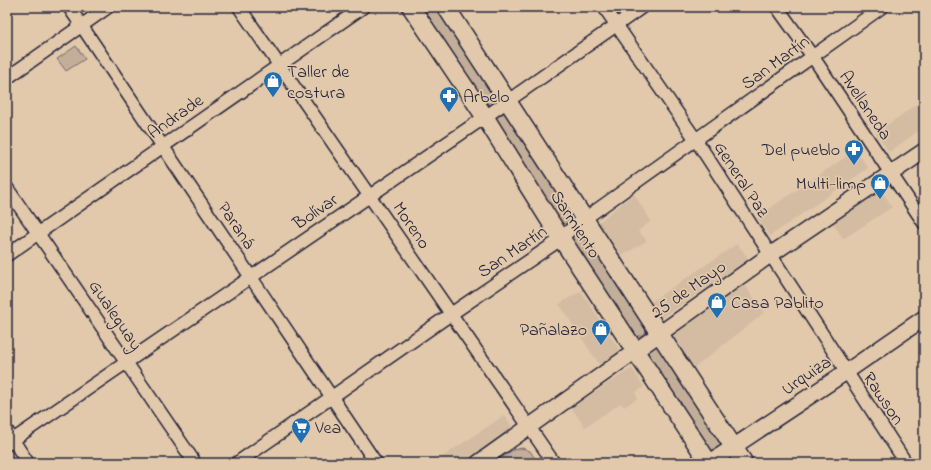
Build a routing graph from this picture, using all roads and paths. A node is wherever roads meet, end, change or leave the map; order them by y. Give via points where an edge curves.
1 (69, 7) edge
2 (108, 7) edge
3 (240, 7) edge
4 (363, 7) edge
5 (411, 7) edge
6 (446, 7) edge
7 (604, 7) edge
8 (642, 7) edge
9 (777, 7) edge
10 (882, 7) edge
11 (616, 25) junction
12 (82, 26) junction
13 (813, 57) junction
14 (279, 65) junction
15 (7, 78) edge
16 (508, 100) junction
17 (485, 117) junction
18 (696, 140) junction
19 (162, 146) junction
20 (924, 151) edge
21 (891, 174) junction
22 (7, 188) edge
23 (370, 195) junction
24 (585, 219) junction
25 (924, 223) edge
26 (38, 234) junction
27 (562, 239) junction
28 (7, 255) edge
29 (770, 255) junction
30 (250, 276) junction
31 (451, 314) junction
32 (924, 318) edge
33 (659, 333) junction
34 (635, 350) junction
35 (126, 362) junction
36 (846, 372) junction
37 (331, 398) junction
38 (529, 428) junction
39 (9, 438) edge
40 (733, 447) junction
41 (28, 463) edge
42 (195, 463) edge
43 (237, 463) edge
44 (376, 463) edge
45 (478, 463) edge
46 (554, 463) edge
47 (709, 463) edge
48 (744, 463) edge
49 (906, 463) edge

1 - 12 street, Paraná
2 - 12 street
3 - 14 street, Moreno
4 - 14 street, Andrade
5 - 17 main road, Sarmiento
6 - 16 main road, Sarmiento
7 - 11 street, General Paz
8 - 11 street, Bolívar
9 - 13 street, Avellaneda
10 - 13 street, San Martín
11 - 16 street, Bolívar
11 - 18 street, General Paz
12 - 15 street
12 - 19 street, Paraná
13 - 18 street, San Martín
13 - 21 street, Avellaneda
14 - 19 street, Andrade
14 - 23 street, Moreno
16 - 17 street, Bolívar
16 - 24 main road, Sarmiento
17 - 23 street, Bolívar
17 - 27 main road, Sarmiento
18 - 24 street, San Martín
18 - 29 street, General Paz
19 - 26 street, Andrade
19 - 30 street, Paraná
20 - 21 street, 25 de Mayo
21 - 25 street, Avellaneda
21 - 29 street, 25 de Mayo
22 - 26 street, Gualeguay
23 - 30 street, Bolívar
23 - 31 street, Moreno
24 - 27 street, San Martín
24 - 33 main road, Sarmiento
26 - 28 street, Andrade
26 - 35 street, Gualeguay
27 - 31 street, San Martín
27 - 34 main road, Sarmiento
29 - 33 street, 25 de Mayo
29 - 36 street, General Paz
30 - 35 street, Bolívar
30 - 37 street, Paraná
31 - 37 street, San Martín
31 - 38 street, Moreno
32 - 36 street, Urquiza
33 - 34 street, 25 de Mayo
33 - 40 main road, Sarmiento
34 - 38 street, 25 de Mayo
34 - 47 main road, Sarmiento
35 - 39 street, Bolívar
35 - 42 street, Gualeguay
36 - 40 street, Urquiza
36 - 49 street, Rawson
37 - 43 street, San Martín
37 - 44 street, Paraná
38 - 45 street, 25 de Mayo
38 - 46 street, Moreno
39 - 41 street
40 - 47 street, Urquiza
40 - 48 main road, Sarmiento

